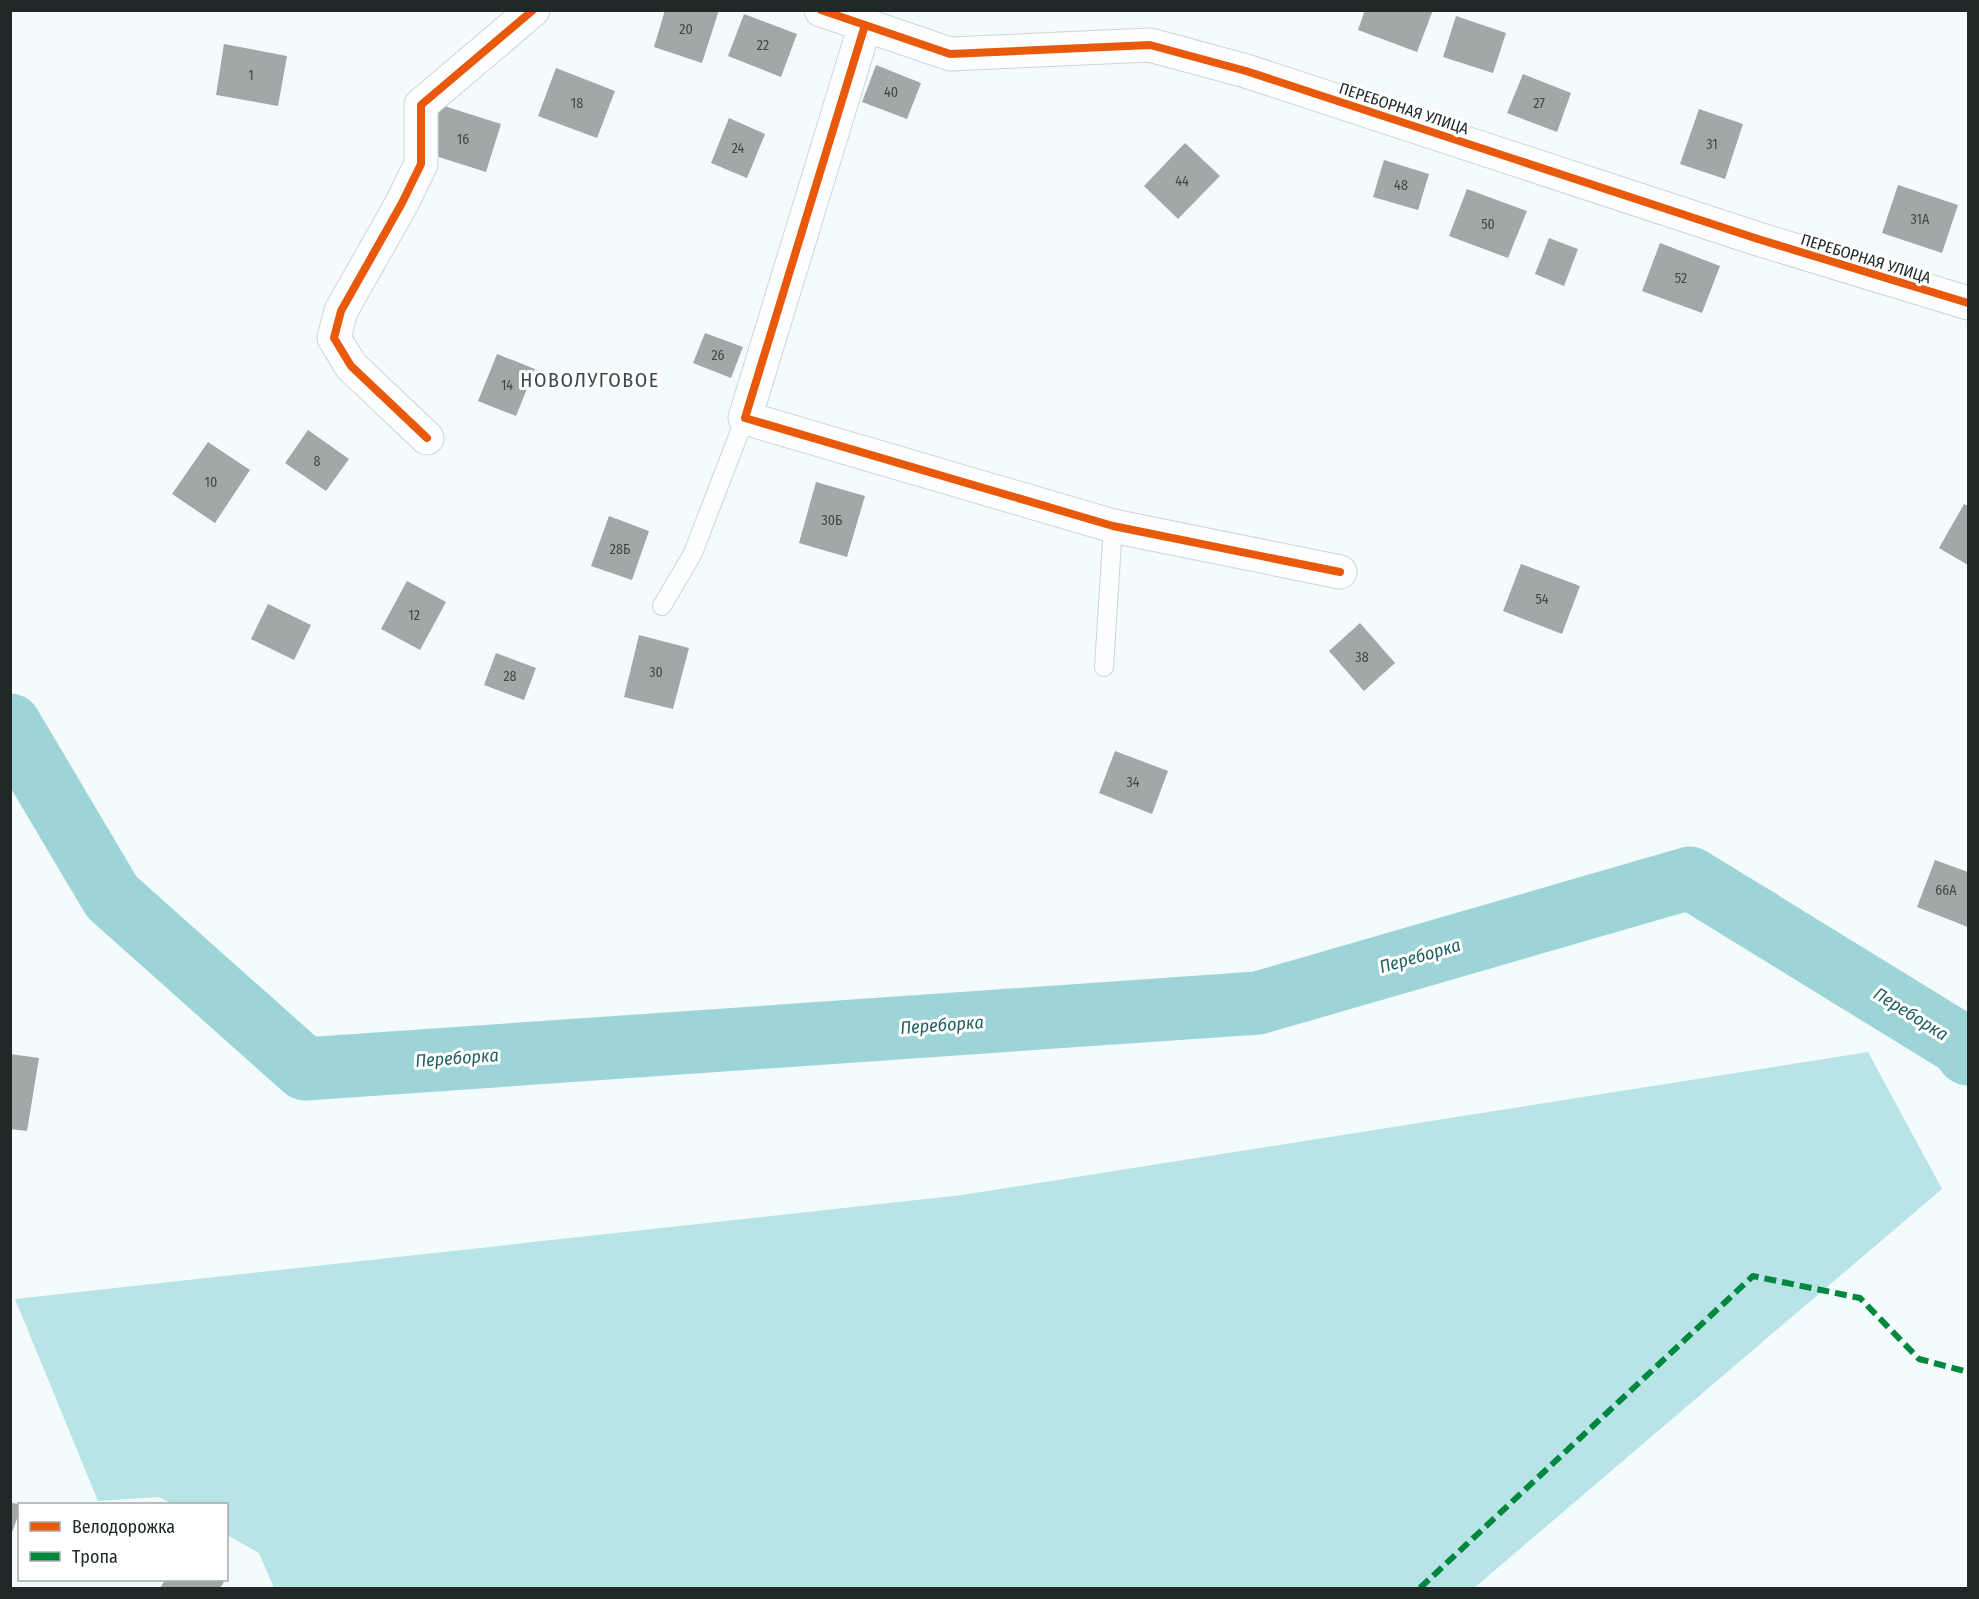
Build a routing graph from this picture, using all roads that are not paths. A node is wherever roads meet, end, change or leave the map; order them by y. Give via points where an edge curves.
1 (533, 10) edge
2 (821, 10) edge
3 (865, 25) junction
4 (1968, 303) edge
5 (745, 418) junction
6 (427, 438) dead end
7 (1113, 526) junction
8 (1340, 572) dead end
9 (662, 606) dead end
10 (1104, 668) dead end

1 - 6 street via 421,105 421,164 341,311 334,338 351,366
2 - 3 street, ПЕРЕБОРНАЯ УЛИЦА
3 - 4 street, ПЕРЕБОРНАЯ УЛИЦА via 950,54 1150,45 1246,71 1758,239
3 - 5 street
5 - 7 street
5 - 9 lane via 693,553
7 - 8 street
7 - 10 lane

